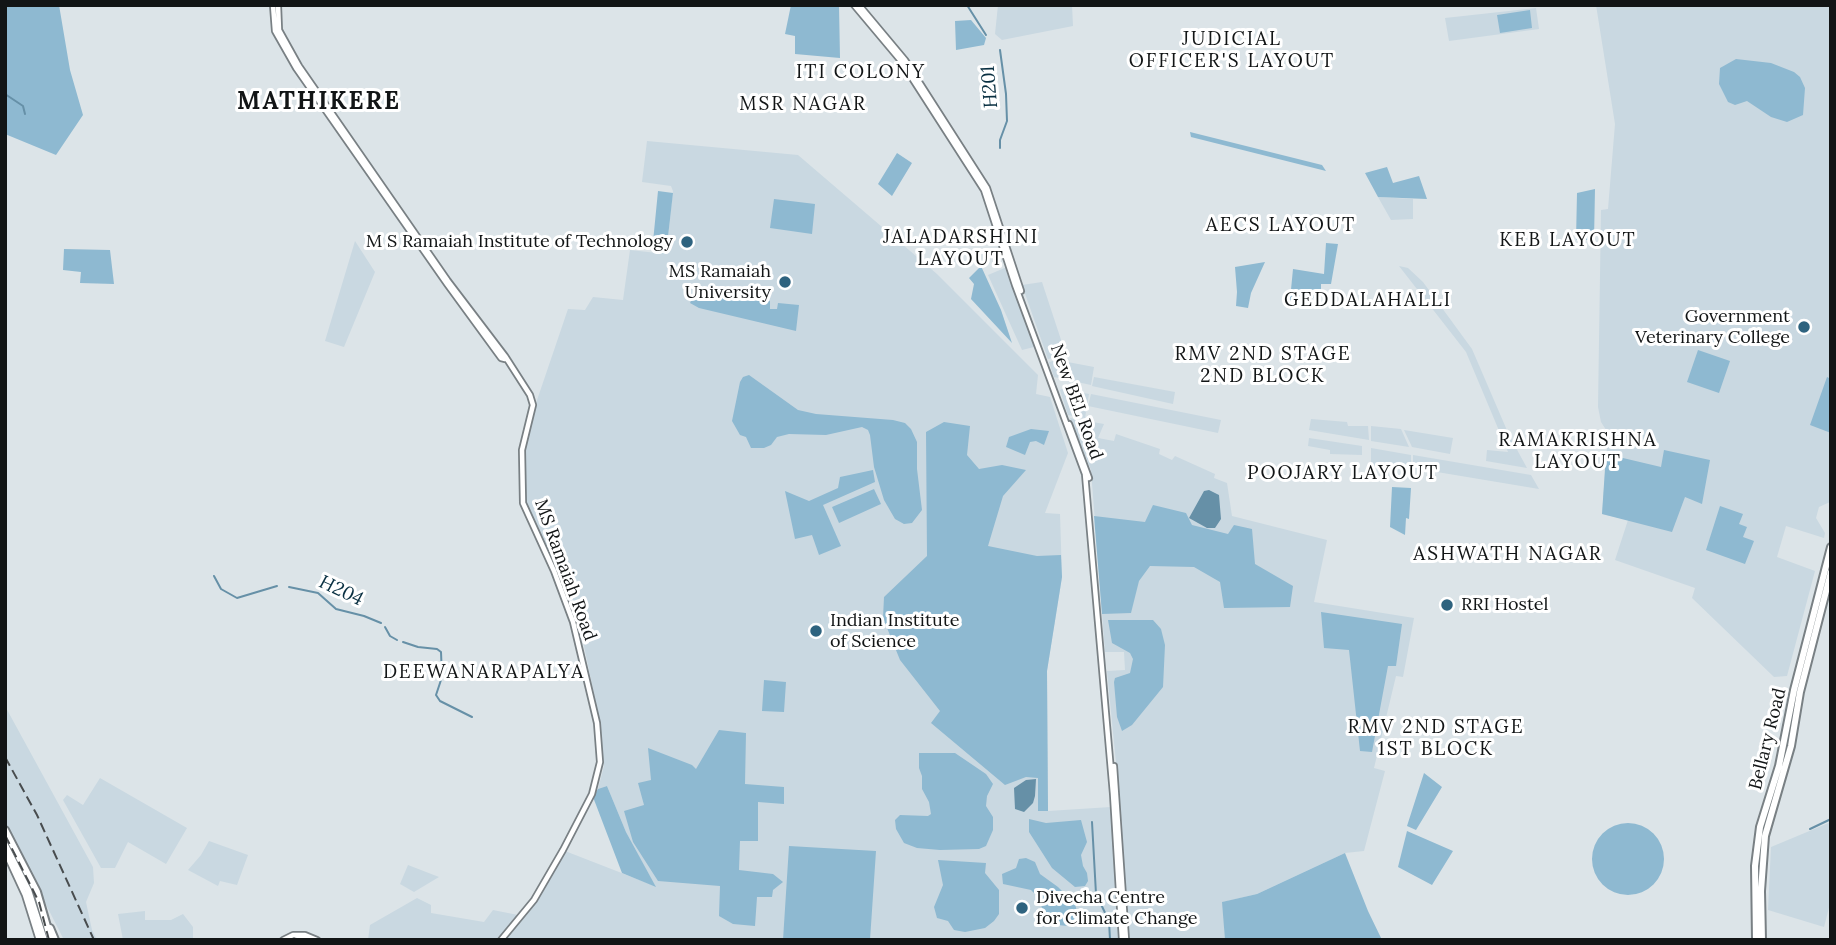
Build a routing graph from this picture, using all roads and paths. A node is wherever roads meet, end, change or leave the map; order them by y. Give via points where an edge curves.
1 (275, 5) edge
2 (858, 6) edge
3 (923, 92) junction
4 (1829, 547) edge
5 (1828, 571) edge
6 (1797, 691) junction
7 (5, 830) edge
8 (5, 845) edge
9 (5, 852) edge
10 (38, 928) junction
11 (290, 939) edge
12 (41, 940) edge
13 (53, 940) edge
14 (309, 940) edge
15 (317, 940) edge
16 (501, 940) edge
17 (1124, 940) edge
18 (1756, 940) edge
19 (1762, 940) edge

1 - 16 main road, MS Ramaiah Road via 279,30 299,66 533,405 522,450 523,503 573,622 597,723 600,762 592,794 563,850 534,900
2 - 3 main road, New BEL Road
2 - 3 main road, New BEL Road via 905,60
3 - 17 main road, New BEL Road via 984,190 1085,474
3 - 17 main road, New BEL Road via 987,188 1088,473 1117,794
4 - 5 highway, Bellary Road
5 - 6 highway, Bellary Road
6 - 18 highway, Bellary Road via 1757,840
6 - 19 highway, Bellary Road via 1792,740 1765,836
7 - 13 highway via 32,880
8 - 10 highway via 28,890
9 - 10 main road
10 - 12 highway
11 - 14 highway
11 - 15 main road via 305,935

